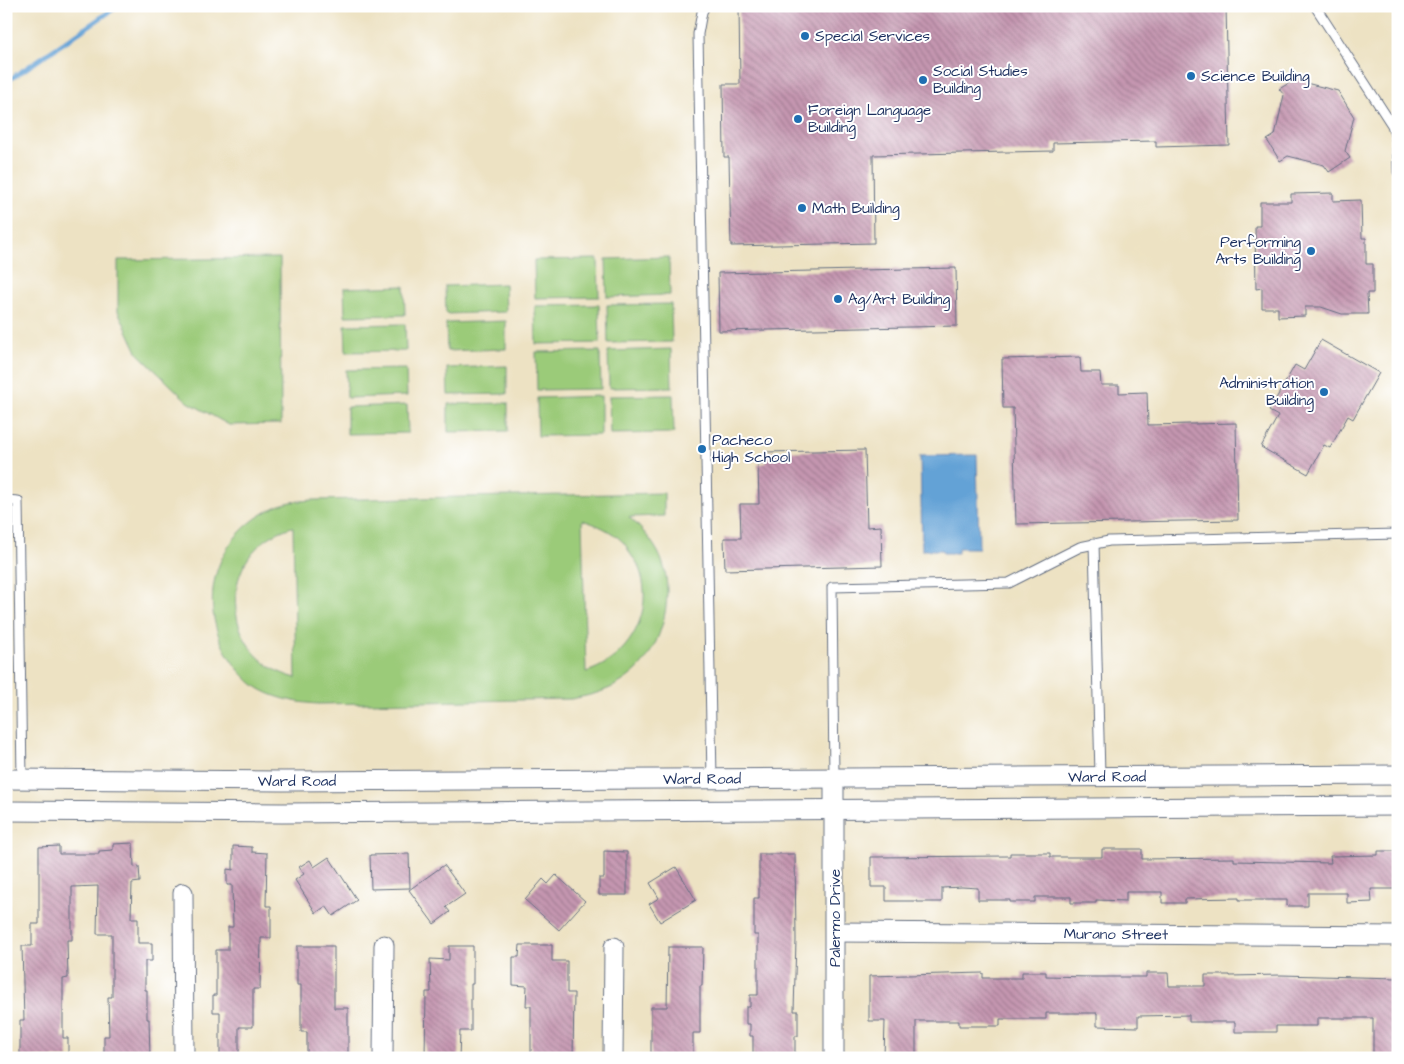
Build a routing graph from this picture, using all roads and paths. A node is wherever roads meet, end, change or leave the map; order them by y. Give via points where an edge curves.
1 (706, 6) edge
2 (1315, 6) edge
3 (1398, 172) edge
4 (6, 500) edge
5 (1398, 534) edge
6 (1094, 543) junction
7 (1100, 775) junction
8 (1398, 775) edge
9 (834, 778) junction
10 (14, 779) edge
11 (712, 779) junction
12 (1398, 806) edge
13 (835, 810) junction
14 (6, 811) edge
15 (183, 893) dead end
16 (835, 932) junction
17 (1398, 936) edge
18 (384, 945) dead end
19 (614, 947) dead end
20 (184, 1058) edge
21 (384, 1058) edge
22 (613, 1058) edge
23 (834, 1058) edge

1 - 11 lane via 698,34
2 - 3 lane via 1392,125 1397,142
4 - 10 lane via 18,500
5 - 6 lane
6 - 7 lane
6 - 9 lane via 1080,546 1009,583 832,587
7 - 8 street, Ward Road
7 - 9 street, Ward Road
9 - 11 street, Ward Road
9 - 13 street, Palermo Drive
10 - 11 street, Ward Road
12 - 13 street, Ward Road
13 - 14 street, Ward Road
13 - 16 street, Palermo Drive
15 - 20 street
16 - 17 street, Murano Street
16 - 23 street, Palermo Drive
18 - 21 street
19 - 22 street

